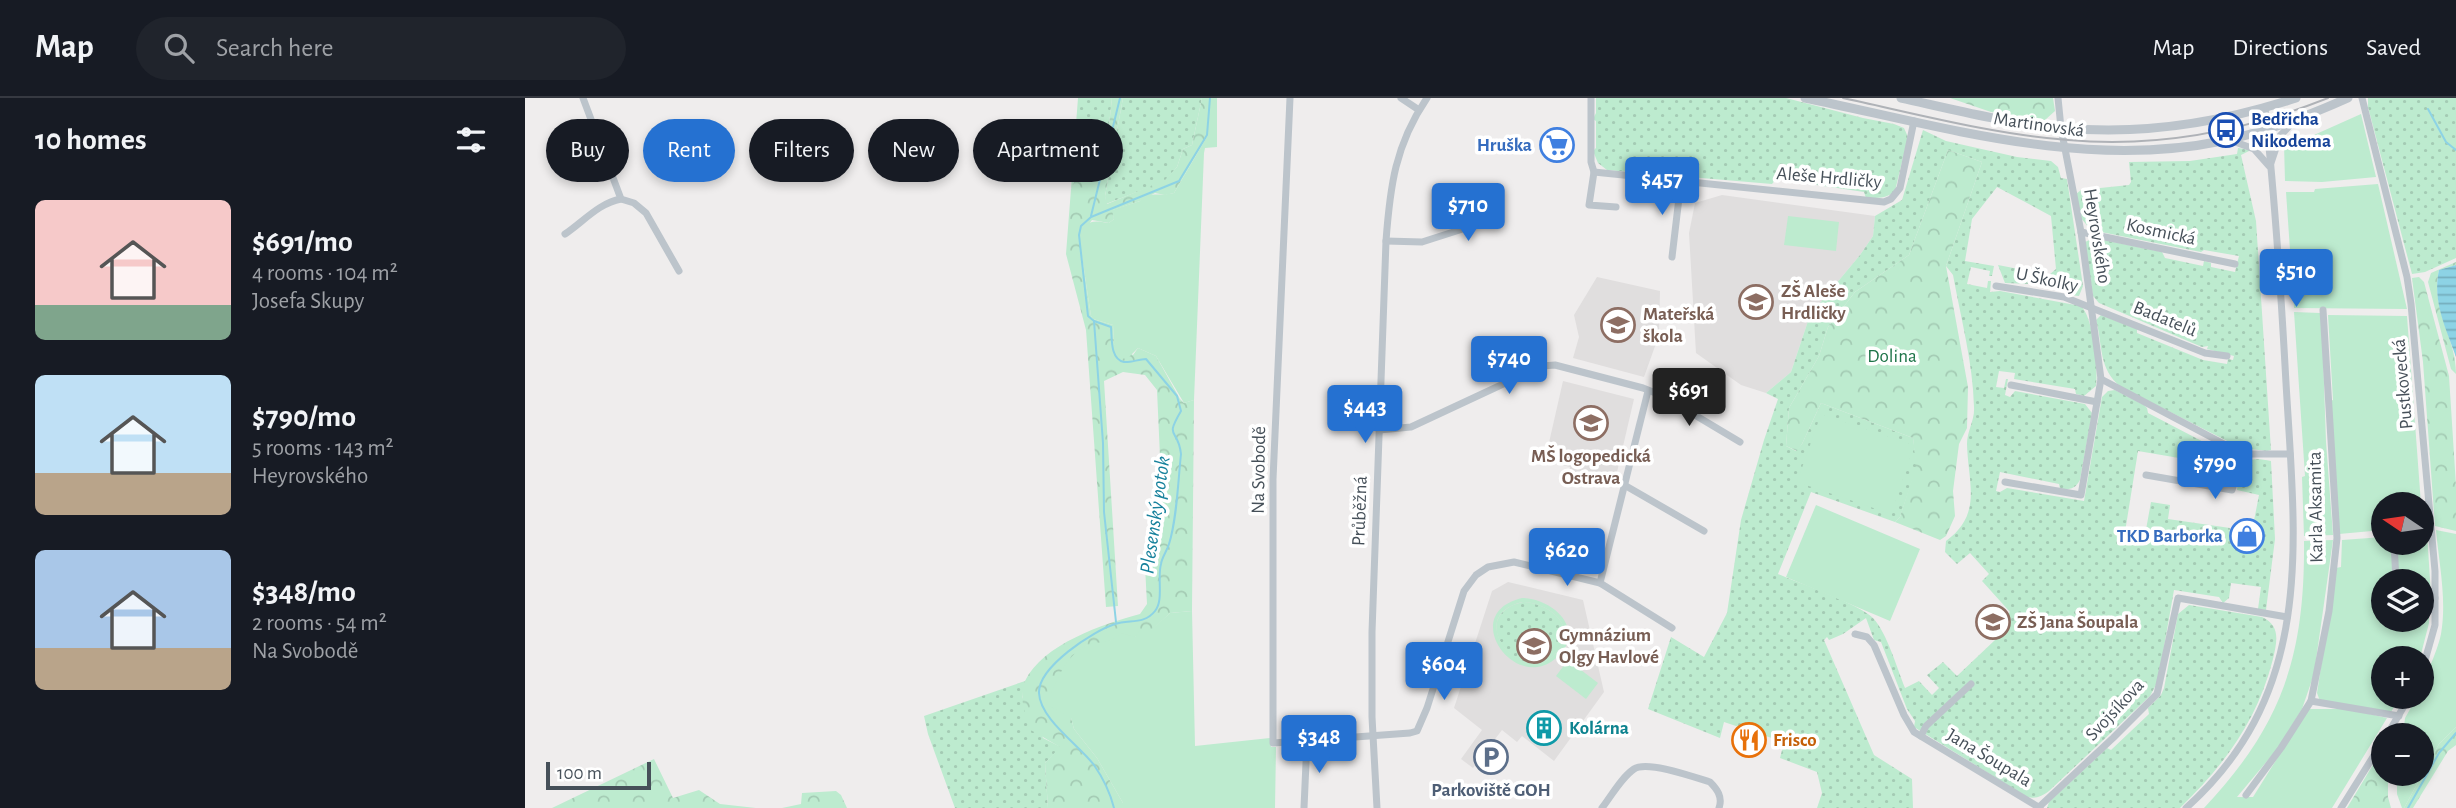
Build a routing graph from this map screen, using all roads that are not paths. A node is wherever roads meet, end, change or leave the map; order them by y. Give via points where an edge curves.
1 (583, 98) edge
2 (1290, 98) edge
3 (1401, 98) edge
4 (1427, 98) edge
5 (1591, 98) edge
6 (1805, 98) edge
7 (1901, 98) edge
8 (2058, 98) edge
9 (2296, 98) edge
10 (2348, 98) edge
11 (2362, 98) edge
12 (1830, 101) edge
13 (2265, 108) junction
14 (1419, 110) junction
15 (2295, 120) junction
16 (1914, 121) junction
17 (2061, 128) junction
18 (2267, 129) junction
19 (2229, 140) junction
20 (2066, 148) junction
21 (2270, 167) junction
22 (1594, 172) junction
23 (1681, 181) junction
24 (1489, 192) dead end
25 (621, 199) junction
26 (1616, 207) dead end
27 (2081, 232) junction
28 (565, 234) dead end
29 (1386, 242) junction
30 (1672, 257) dead end
31 (2235, 264) dead end
32 (679, 271) dead end
33 (1996, 286) dead end
34 (2092, 307) junction
35 (2323, 310) dead end
36 (2227, 356) dead end
37 (2101, 379) junction
38 (2011, 386) dead end
39 (1649, 391) junction
40 (2097, 402) junction
41 (1379, 430) junction
42 (1740, 442) dead end
43 (2243, 454) junction
44 (2290, 454) junction
45 (2146, 475) dead end
46 (2005, 482) dead end
47 (1626, 486) junction
48 (1705, 531) dead end
49 (1600, 583) junction
50 (2435, 598) joint
51 (2287, 617) junction
52 (1672, 628) dead end
53 (1855, 634) dead end
54 (2429, 646) edge
55 (1971, 684) dead end
56 (2311, 701) junction
57 (2403, 709) edge
58 (2399, 716) junction
59 (2395, 723) edge
60 (1373, 735) junction
61 (1921, 736) junction
62 (1307, 740) junction
63 (2371, 760) edge
64 (2246, 796) dead end
65 (2039, 807) edge
66 (1304, 808) edge
67 (1377, 808) edge
68 (1602, 808) edge
69 (1719, 808) edge
70 (2186, 808) edge
71 (2341, 808) edge

1 - 25 street
2 - 62 street, Na Svobodě via 1273,479 1273,743
3 - 14 street
4 - 14 street, Průběžná
5 - 22 street
6 - 12 street, Martinovská
7 - 17 street, Martinovská
8 - 17 street, Heyrovského
9 - 13 street, Martinovská
10 - 15 street, Martinovská
11 - 50 street, Pustkovecká via 2411,304
12 - 16 street, Martinovská
13 - 17 street, Martinovská via 2177,126
13 - 18 street
14 - 29 street, Průběžná via 1395,167
15 - 18 street, Martinovská
15 - 21 street via 2280,136
16 - 20 street, Martinovská
16 - 23 street, Aleše Hrdličky via 1900,188 1884,202
17 - 20 street, Heyrovského
18 - 19 street, Martinovská
18 - 21 street
19 - 20 street, Martinovská via 2155,149
19 - 21 street via 2254,149
20 - 27 street, Heyrovského
21 - 44 street
22 - 23 street, Aleše Hrdličky
22 - 26 street via 1589,205
23 - 30 street
24 - 29 street via 1497,218 1422,242
25 - 28 street via 599,207
25 - 32 street via 646,213
27 - 31 street, Kosmická
27 - 34 street, Heyrovského
29 - 41 street, Průběžná
33 - 34 street, U Školky via 2064,297
34 - 36 street, Badatelů via 2205,353
34 - 37 street, Heyrovského
35 - 56 street, Karla Aksamita via 2337,538 2329,611
37 - 40 street, Heyrovského
37 - 43 street
38 - 40 street
39 - 41 street via 1555,365 1542,366 1411,427
39 - 42 street
39 - 47 street
40 - 46 street, Heyrovského via 2081,495
41 - 60 street, Průběžná
43 - 44 street
43 - 45 street via 2232,489
44 - 51 street via 2294,539
47 - 48 street
47 - 49 street
49 - 52 street
49 - 60 street, Na Svobodě via 1514,562 1488,567 1476,575 1464,591 1417,731
50 - 54 street, Pustkovecká
51 - 65 street, Svojsíkova via 2178,598 2157,694
51 - 70 street via 2262,710 2229,760
53 - 61 street, Jana Šoupala via 1874,645 1904,715
55 - 61 street, Jana Šoupala
56 - 58 street
56 - 64 street, Karla Aksamita
57 - 58 street
58 - 59 street
60 - 62 street, Na Svobodě
60 - 67 street, Průběžná
61 - 65 street, Jana Šoupala
62 - 66 street
63 - 71 street
68 - 69 street via 1627,775 1642,765 1703,780 1717,789

